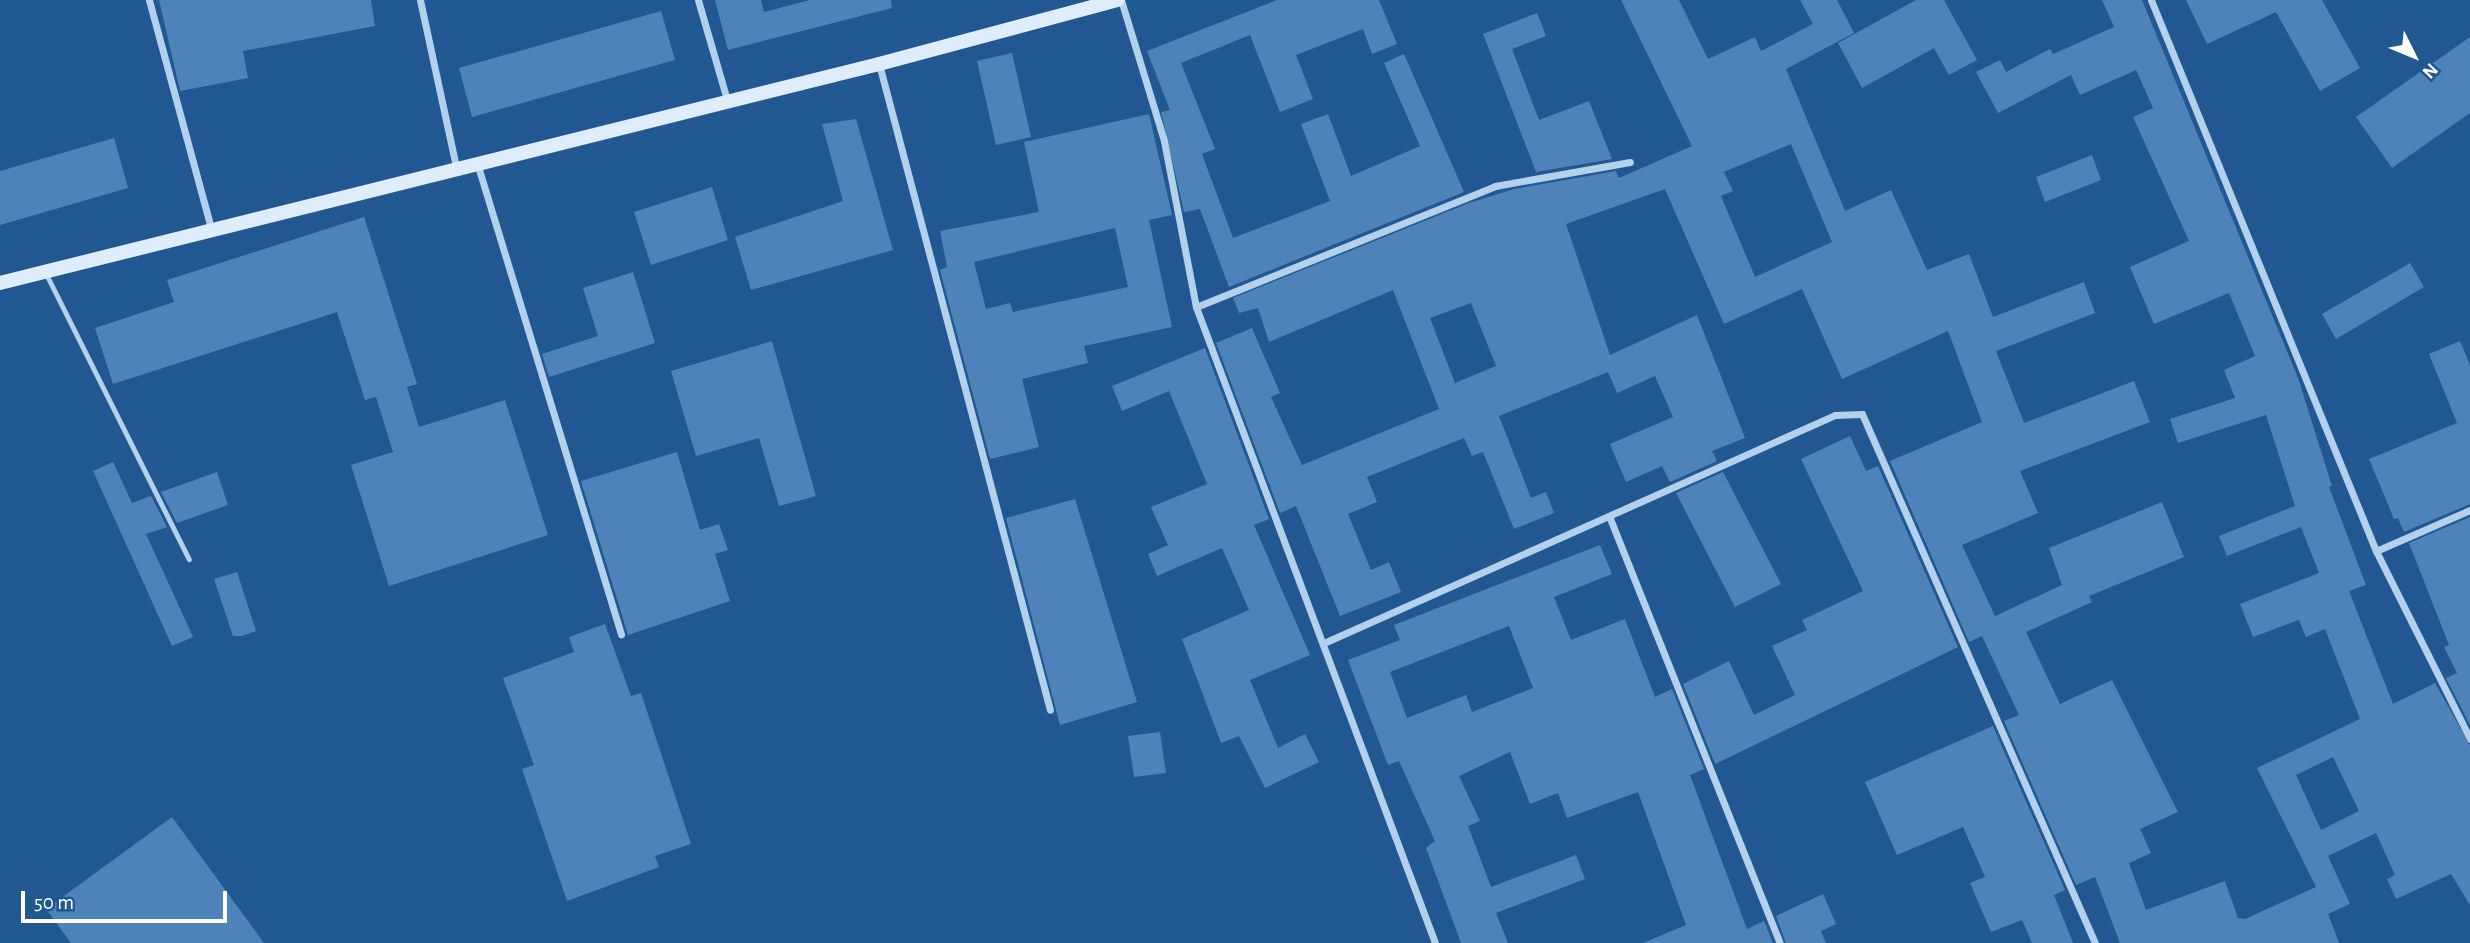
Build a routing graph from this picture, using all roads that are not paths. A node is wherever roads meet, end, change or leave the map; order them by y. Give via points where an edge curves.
1 (149, 0) edge
2 (420, 0) edge
3 (698, 0) edge
4 (1120, 0) edge
5 (2151, 0) edge
6 (879, 64) junction
7 (727, 100) junction
8 (476, 162) junction
9 (1630, 162) dead end
10 (456, 167) junction
11 (211, 228) junction
12 (45, 272) junction
13 (0, 283) edge
14 (1196, 307) junction
15 (2470, 510) edge
16 (1609, 516) junction
17 (2376, 551) junction
18 (189, 559) dead end
19 (621, 634) dead end
20 (1325, 642) junction
21 (1050, 710) dead end
22 (2470, 739) edge
23 (1435, 943) edge
24 (1780, 943) edge
25 (2095, 943) edge

1 - 11 street
2 - 10 street
3 - 7 street
4 - 6 main road
4 - 14 street via 1164,141
5 - 17 street
6 - 7 main road
6 - 21 street
7 - 8 main road
8 - 10 main road
8 - 19 street
9 - 14 street via 1494,186
10 - 11 main road
11 - 12 main road
12 - 13 main road
12 - 18 lane
14 - 20 street
15 - 17 street
16 - 20 street
16 - 24 street
16 - 25 street via 1835,415 1862,414
17 - 22 street
20 - 23 street

